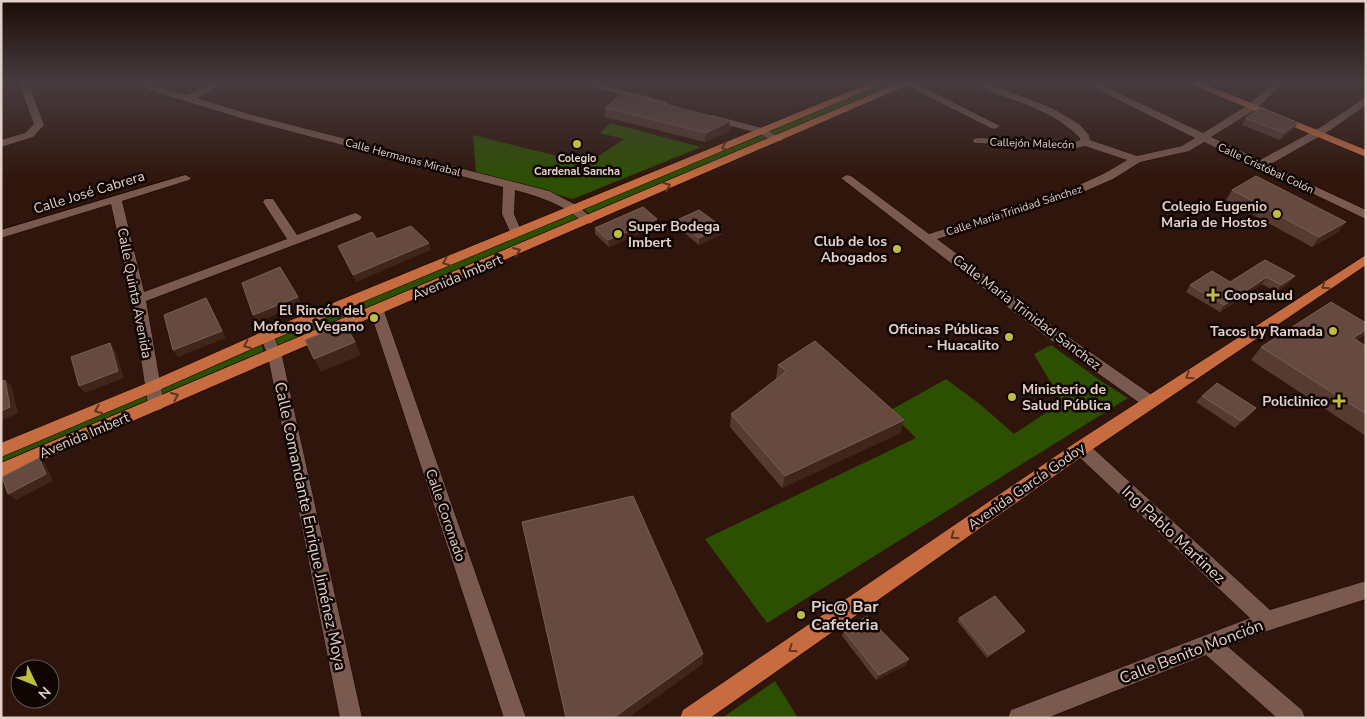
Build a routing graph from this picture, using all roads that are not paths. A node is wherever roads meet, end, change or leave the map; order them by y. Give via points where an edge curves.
1 (35, 115) edge
2 (240, 115) edge
3 (802, 115) edge
4 (834, 115) edge
5 (972, 115) edge
6 (1054, 115) edge
7 (1155, 115) edge
8 (1240, 115) edge
9 (1279, 115) edge
10 (1344, 115) edge
11 (706, 116) edge
12 (995, 126) dead end
13 (762, 131) junction
14 (1320, 131) junction
15 (1204, 138) junction
16 (777, 140) junction
17 (978, 141) dead end
18 (1085, 142) junction
19 (1, 144) edge
20 (1366, 146) edge
21 (1366, 154) edge
22 (1136, 159) junction
23 (1260, 165) junction
24 (185, 178) dead end
25 (847, 178) dead end
26 (509, 185) junction
27 (116, 199) junction
28 (269, 202) dead end
29 (574, 209) junction
30 (1366, 215) edge
31 (356, 217) dead end
32 (588, 220) junction
33 (516, 233) junction
34 (1, 234) edge
35 (928, 238) junction
36 (294, 240) junction
37 (1366, 259) edge
38 (138, 299) junction
39 (377, 311) junction
40 (267, 336) junction
41 (274, 354) junction
42 (152, 387) junction
43 (1150, 402) junction
44 (156, 405) junction
45 (1081, 448) junction
46 (1, 450) edge
47 (1, 471) edge
48 (1366, 590) edge
49 (1267, 621) junction
50 (1209, 644) junction
51 (351, 718) edge
52 (515, 718) edge
53 (691, 718) edge
54 (1019, 718) edge
55 (1294, 718) edge

1 - 19 street via 39,125 29,135
2 - 26 street, Calle Hermanas Mirabal
3 - 13 main road, Avenida Imbert
4 - 16 main road, Avenida Imbert
5 - 12 street
6 - 18 street, Callejón Malecón via 1081,131
7 - 15 street, Calle Cristóbal Colón
8 - 15 street, Calle María Trinidad Sánchez
9 - 14 main road
10 - 14 street
11 - 13 street
13 - 16 street
13 -> 29 main road, Avenida Imbert
14 - 20 main road
14 - 21 main road
14 - 23 street
15 - 22 street, Calle María Trinidad Sánchez via 1185,148
15 - 23 street, Calle Cristóbal Colón
32 -> 16 main road, Avenida Imbert
17 - 18 street, Callejón Malecón via 1051,142 1072,146
18 - 22 street, Callejón Malecón
22 - 35 street, Calle María Trinidad Sánchez via 1109,177 1070,193
23 - 30 street, Calle Cristóbal Colón
24 - 27 street, Calle José Cabrera
25 - 35 street, Calle Maria Trinidad Sanchez
26 - 29 street, Calle Hermanas Mirabal via 544,194
26 - 33 street via 508,214
27 - 34 street, Calle José Cabrera
27 - 38 street, Calle Quinta Avenida
28 - 36 street
29 - 32 street, Calle Hermanas Mirabal
29 - 33 main road, Avenida Imbert
31 - 36 street
39 -> 32 main road, Avenida Imbert
33 -> 40 main road, Avenida Imbert
35 - 43 street, Calle Maria Trinidad Sanchez via 1049,331
36 - 38 street
37 -> 43 main road, Avenida García Godoy
38 - 42 street, Calle Quinta Avenida
39 - 41 main road, Avenida Imbert
39 - 52 street, Calle Coronado
40 - 41 street, Calle Comandante Enrique Jiménez Moya
40 -> 42 main road, Avenida Imbert
44 -> 41 main road, Avenida Imbert
41 - 51 street, Calle Comandante Enrique Jiménez Moya
42 - 44 street, Calle Quinta Avenida
42 -> 46 main road, Avenida Imbert
43 - 45 main road, Avenida García Godoy
44 - 47 main road, Avenida Imbert
45 - 49 street, Ing Pablo Martinez
45 -> 53 main road, Avenida García Godoy
48 - 49 street, Calle Benito Monción
49 - 50 street, Calle Benito Monción
50 - 54 street, Calle Benito Monción
50 - 55 street

